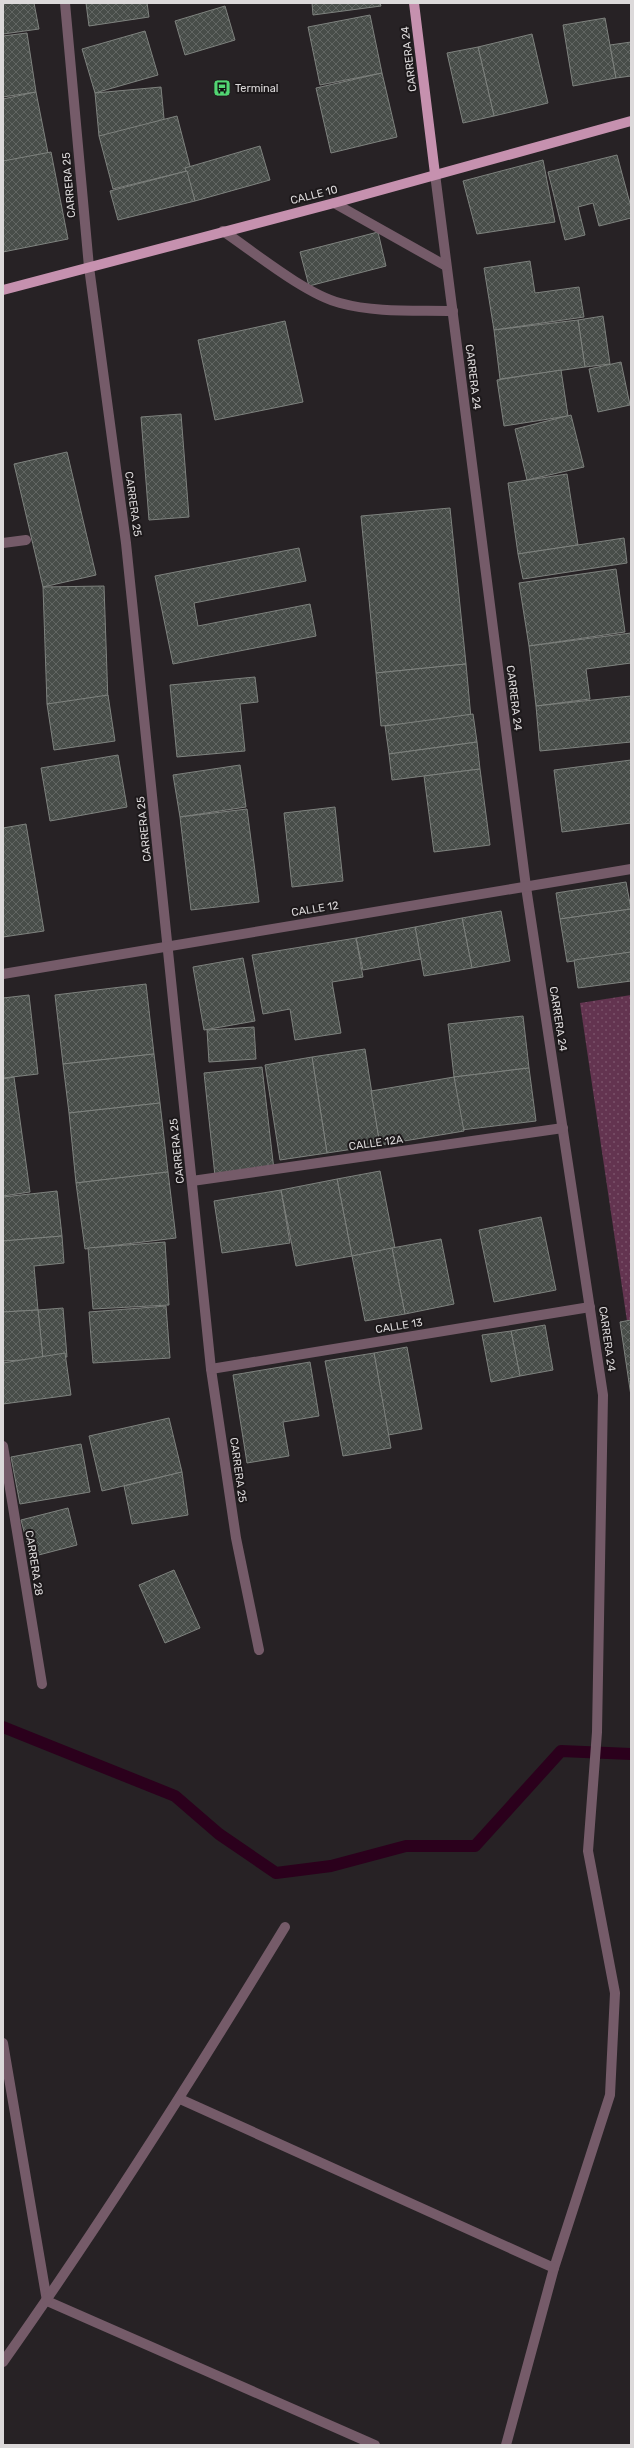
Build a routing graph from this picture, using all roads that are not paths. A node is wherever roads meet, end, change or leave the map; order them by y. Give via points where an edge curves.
1 (65, 3) edge
2 (414, 3) edge
3 (630, 123) edge
4 (435, 174) junction
5 (334, 203) junction
6 (223, 231) junction
7 (446, 266) junction
8 (89, 267) junction
9 (3, 290) edge
10 (453, 311) junction
11 (26, 540) dead end
12 (3, 544) edge
13 (631, 869) edge
14 (526, 887) junction
15 (168, 946) junction
16 (3, 974) edge
17 (563, 1128) junction
18 (192, 1181) junction
19 (590, 1307) junction
20 (211, 1370) junction
21 (3, 1446) edge
22 (259, 1650) dead end
23 (42, 1684) dead end
24 (285, 1927) dead end
25 (3, 2043) edge
26 (180, 2099) junction
27 (554, 2268) junction
28 (47, 2301) junction
29 (3, 2362) edge
30 (375, 2445) edge
31 (506, 2445) edge

1 - 8 street, CARRERA 25
2 - 4 main road, CARRERA 24
3 - 4 main road, CALLE 10
4 - 5 main road, CALLE 10
4 - 7 street, CARRERA 24
5 - 6 main road, CALLE 10
5 - 7 street
6 - 8 main road, CALLE 10
6 - 10 street via 312,291 339,303 369,309
7 - 10 street, CARRERA 24
8 - 9 main road, CALLE 10
8 - 15 street, CARRERA 25 via 126,543
10 - 14 street, CARRERA 24
11 - 12 street
13 - 14 street, CALLE 12
14 - 15 street, CALLE 12
14 - 17 street, CARRERA 24
15 - 16 street, CALLE 12
15 - 18 street, CARRERA 25
17 - 18 street, CALLE 12A
17 - 19 street, CARRERA 24
18 - 20 street, CARRERA 25
19 - 20 street, CALLE 13
19 - 27 street, CARRERA 24 via 603,1395 597,1732 588,1851 614,1993 610,2095
20 - 22 street, CARRERA 25 via 236,1538
21 - 23 street, CARRERA 28
24 - 26 street
25 - 28 street
26 - 27 street
26 - 28 street
27 - 31 street, CARRERA 24
28 - 29 street
28 - 30 street

